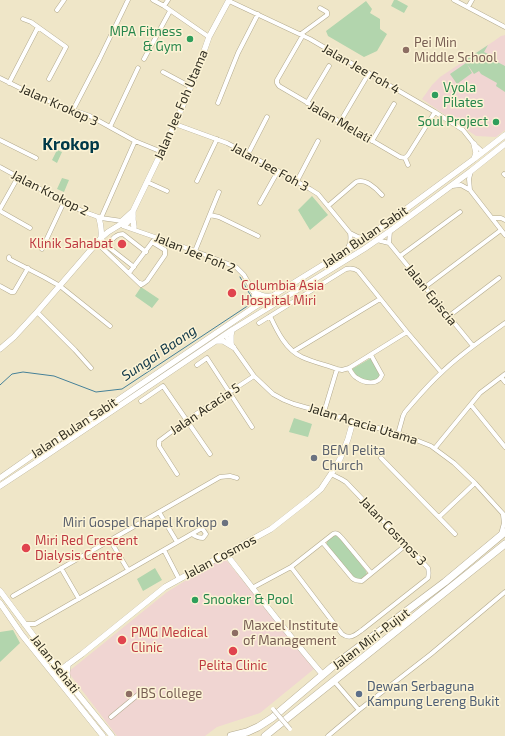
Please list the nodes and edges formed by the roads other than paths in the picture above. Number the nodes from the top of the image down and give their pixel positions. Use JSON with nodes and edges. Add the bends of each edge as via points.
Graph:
{"nodes":[{"id":1,"x":64,"y":0,"type":"edge"},
{"id":2,"x":128,"y":0,"type":"edge"},
{"id":3,"x":153,"y":0,"type":"edge"},
{"id":4,"x":168,"y":0,"type":"edge"},
{"id":5,"x":454,"y":0,"type":"edge"},
{"id":6,"x":472,"y":0,"type":"edge"},
{"id":7,"x":229,"y":1,"type":"edge"},
{"id":8,"x":164,"y":6,"type":"junction"},
{"id":9,"x":468,"y":7,"type":"junction"},
{"id":10,"x":320,"y":8,"type":"dead end"},
{"id":11,"x":57,"y":10,"type":"dead end"},
{"id":12,"x":170,"y":11,"type":"junction"},
{"id":13,"x":258,"y":14,"type":"junction"},
{"id":14,"x":23,"y":20,"type":"dead end"},
{"id":15,"x":38,"y":27,"type":"junction"},
{"id":16,"x":505,"y":27,"type":"edge"},
{"id":17,"x":302,"y":35,"type":"junction"},
{"id":18,"x":210,"y":37,"type":"junction"},
{"id":19,"x":144,"y":59,"type":"dead end"},
{"id":20,"x":329,"y":66,"type":"dead end"},
{"id":21,"x":138,"y":68,"type":"dead end"},
{"id":22,"x":163,"y":72,"type":"dead end"},
{"id":23,"x":369,"y":73,"type":"junction"},
{"id":24,"x":0,"y":78,"type":"edge"},
{"id":25,"x":49,"y":79,"type":"dead end"},
{"id":26,"x":9,"y":82,"type":"junction"},
{"id":27,"x":191,"y":87,"type":"junction"},
{"id":28,"x":218,"y":103,"type":"dead end"},
{"id":29,"x":307,"y":103,"type":"junction"},
{"id":30,"x":394,"y":104,"type":"dead end"},
{"id":31,"x":73,"y":110,"type":"junction"},
{"id":32,"x":435,"y":112,"type":"junction"},
{"id":33,"x":267,"y":117,"type":"dead end"},
{"id":34,"x":340,"y":122,"type":"junction"},
{"id":35,"x":175,"y":124,"type":"junction"},
{"id":36,"x":110,"y":127,"type":"junction"},
{"id":37,"x":505,"y":135,"type":"edge"},
{"id":38,"x":217,"y":139,"type":"junction"},
{"id":39,"x":0,"y":140,"type":"edge"},
{"id":40,"x":135,"y":141,"type":"junction"},
{"id":41,"x":318,"y":141,"type":"dead end"},
{"id":42,"x":372,"y":141,"type":"junction"},
{"id":43,"x":474,"y":144,"type":"junction"},
{"id":44,"x":504,"y":144,"type":"edge"},
{"id":45,"x":162,"y":152,"type":"junction"},
{"id":46,"x":483,"y":152,"type":"junction"},
{"id":47,"x":248,"y":154,"type":"junction"},
{"id":48,"x":36,"y":158,"type":"dead end"},
{"id":49,"x":405,"y":158,"type":"junction"},
{"id":50,"x":474,"y":159,"type":"junction"},
{"id":51,"x":408,"y":165,"type":"dead end"},
{"id":52,"x":0,"y":167,"type":"edge"},
{"id":53,"x":278,"y":171,"type":"junction"},
{"id":54,"x":471,"y":171,"type":"junction"},
{"id":55,"x":18,"y":177,"type":"junction"},
{"id":56,"x":197,"y":181,"type":"dead end"},
{"id":57,"x":147,"y":182,"type":"junction"},
{"id":58,"x":297,"y":182,"type":"junction"},
{"id":59,"x":449,"y":186,"type":"junction"},
{"id":60,"x":470,"y":190,"type":"junction"},
{"id":61,"x":167,"y":191,"type":"dead end"},
{"id":62,"x":219,"y":192,"type":"dead end"},
{"id":63,"x":382,"y":195,"type":"dead end"},
{"id":64,"x":64,"y":202,"type":"junction"},
{"id":65,"x":260,"y":203,"type":"dead end"},
{"id":66,"x":328,"y":206,"type":"junction"},
{"id":67,"x":0,"y":210,"type":"edge"},
{"id":68,"x":460,"y":212,"type":"dead end"},
{"id":69,"x":133,"y":213,"type":"junction"},
{"id":70,"x":210,"y":215,"type":"junction"},
{"id":71,"x":100,"y":218,"type":"junction"},
{"id":72,"x":492,"y":218,"type":"junction"},
{"id":73,"x":505,"y":220,"type":"edge"},
{"id":74,"x":123,"y":223,"type":"junction"},
{"id":75,"x":30,"y":228,"type":"dead end"},
{"id":76,"x":135,"y":228,"type":"junction"},
{"id":77,"x":501,"y":230,"type":"junction"},
{"id":78,"x":390,"y":231,"type":"junction"},
{"id":79,"x":350,"y":233,"type":"junction"},
{"id":80,"x":258,"y":236,"type":"dead end"},
{"id":81,"x":505,"y":236,"type":"edge"},
{"id":82,"x":156,"y":237,"type":"junction"},
{"id":83,"x":368,"y":237,"type":"junction"},
{"id":84,"x":377,"y":240,"type":"junction"},
{"id":85,"x":99,"y":241,"type":"junction"},
{"id":86,"x":152,"y":242,"type":"junction"},
{"id":87,"x":390,"y":243,"type":"junction"},
{"id":88,"x":107,"y":246,"type":"junction"},
{"id":89,"x":42,"y":249,"type":"dead end"},
{"id":90,"x":364,"y":249,"type":"junction"},
{"id":91,"x":195,"y":251,"type":"junction"},
{"id":92,"x":146,"y":252,"type":"junction"},
{"id":93,"x":344,"y":252,"type":"junction"},
{"id":94,"x":118,"y":255,"type":"junction"},
{"id":95,"x":400,"y":256,"type":"junction"},
{"id":96,"x":9,"y":257,"type":"dead end"},
{"id":97,"x":114,"y":259,"type":"junction"},
{"id":98,"x":134,"y":267,"type":"junction"},
{"id":99,"x":28,"y":268,"type":"junction"},
{"id":100,"x":129,"y":273,"type":"junction"},
{"id":101,"x":500,"y":278,"type":"dead end"},
{"id":102,"x":0,"y":286,"type":"edge"},
{"id":103,"x":60,"y":286,"type":"junction"},
{"id":104,"x":424,"y":287,"type":"junction"},
{"id":105,"x":254,"y":293,"type":"junction"},
{"id":106,"x":274,"y":295,"type":"junction"},
{"id":107,"x":380,"y":298,"type":"junction"},
{"id":108,"x":260,"y":303,"type":"junction"},
{"id":109,"x":253,"y":308,"type":"junction"},
{"id":110,"x":37,"y":312,"type":"junction"},
{"id":111,"x":270,"y":316,"type":"junction"},
{"id":112,"x":449,"y":316,"type":"junction"},
{"id":113,"x":259,"y":323,"type":"dead end"},
{"id":114,"x":505,"y":323,"type":"edge"},
{"id":115,"x":110,"y":326,"type":"dead end"},
{"id":116,"x":232,"y":330,"type":"junction"},
{"id":117,"x":407,"y":332,"type":"junction"},
{"id":118,"x":225,"y":335,"type":"junction"},
{"id":119,"x":217,"y":341,"type":"junction"},
{"id":120,"x":232,"y":346,"type":"junction"},
{"id":121,"x":473,"y":346,"type":"junction"},
{"id":122,"x":0,"y":348,"type":"edge"},
{"id":123,"x":294,"y":351,"type":"junction"},
{"id":124,"x":371,"y":355,"type":"junction"},
{"id":125,"x":197,"y":365,"type":"dead end"},
{"id":126,"x":91,"y":368,"type":"dead end"},
{"id":127,"x":349,"y":368,"type":"junction"},
{"id":128,"x":337,"y":369,"type":"junction"},
{"id":129,"x":441,"y":372,"type":"junction"},
{"id":130,"x":505,"y":374,"type":"edge"},
{"id":131,"x":254,"y":376,"type":"junction"},
{"id":132,"x":501,"y":377,"type":"junction"},
{"id":133,"x":148,"y":378,"type":"junction"},
{"id":134,"x":505,"y":382,"type":"edge"},
{"id":135,"x":230,"y":392,"type":"junction"},
{"id":136,"x":141,"y":401,"type":"dead end"},
{"id":137,"x":470,"y":405,"type":"junction"},
{"id":138,"x":324,"y":412,"type":"junction"},
{"id":139,"x":188,"y":420,"type":"junction"},
{"id":140,"x":353,"y":421,"type":"junction"},
{"id":141,"x":252,"y":427,"type":"dead end"},
{"id":142,"x":398,"y":434,"type":"junction"},
{"id":143,"x":505,"y":447,"type":"edge"},
{"id":144,"x":435,"y":448,"type":"junction"},
{"id":145,"x":210,"y":454,"type":"dead end"},
{"id":146,"x":381,"y":458,"type":"dead end"},
{"id":147,"x":177,"y":474,"type":"dead end"},
{"id":148,"x":331,"y":474,"type":"junction"},
{"id":149,"x":0,"y":478,"type":"edge"},
{"id":150,"x":238,"y":478,"type":"dead end"},
{"id":151,"x":475,"y":483,"type":"junction"},
{"id":152,"x":0,"y":486,"type":"edge"},
{"id":153,"x":160,"y":512,"type":"junction"},
{"id":154,"x":504,"y":515,"type":"edge"},
{"id":155,"x":439,"y":517,"type":"junction"},
{"id":156,"x":192,"y":534,"type":"dead end"},
{"id":157,"x":455,"y":534,"type":"dead end"},
{"id":158,"x":502,"y":534,"type":"edge"},
{"id":159,"x":110,"y":540,"type":"junction"},
{"id":160,"x":177,"y":542,"type":"junction"},
{"id":161,"x":323,"y":543,"type":"junction"},
{"id":162,"x":505,"y":544,"type":"edge"},
{"id":163,"x":406,"y":545,"type":"junction"},
{"id":164,"x":164,"y":550,"type":"junction"},
{"id":165,"x":226,"y":554,"type":"junction"},
{"id":166,"x":291,"y":567,"type":"junction"},
{"id":167,"x":61,"y":568,"type":"junction"},
{"id":168,"x":128,"y":570,"type":"junction"},
{"id":169,"x":371,"y":573,"type":"junction"},
{"id":170,"x":179,"y":579,"type":"junction"},
{"id":171,"x":252,"y":588,"type":"junction"},
{"id":172,"x":0,"y":591,"type":"edge"},
{"id":173,"x":505,"y":592,"type":"edge"},
{"id":174,"x":13,"y":596,"type":"dead end"},
{"id":175,"x":79,"y":599,"type":"junction"},
{"id":176,"x":0,"y":603,"type":"edge"},
{"id":177,"x":24,"y":624,"type":"junction"},
{"id":178,"x":35,"y":624,"type":"junction"},
{"id":179,"x":31,"y":634,"type":"junction"},
{"id":180,"x":22,"y":636,"type":"junction"},
{"id":181,"x":51,"y":660,"type":"junction"},
{"id":182,"x":70,"y":663,"type":"junction"},
{"id":183,"x":59,"y":671,"type":"junction"},
{"id":184,"x":323,"y":675,"type":"junction"},
{"id":185,"x":68,"y":682,"type":"junction"},
{"id":186,"x":338,"y":686,"type":"junction"},
{"id":187,"x":140,"y":693,"type":"dead end"},
{"id":188,"x":78,"y":706,"type":"junction"},
{"id":189,"x":273,"y":709,"type":"dead end"},
{"id":190,"x":359,"y":710,"type":"junction"},
{"id":191,"x":111,"y":717,"type":"dead end"},
{"id":192,"x":290,"y":729,"type":"dead end"},
{"id":193,"x":103,"y":736,"type":"edge"},
{"id":194,"x":112,"y":736,"type":"edge"},
{"id":195,"x":231,"y":736,"type":"edge"},
{"id":196,"x":265,"y":736,"type":"edge"},
{"id":197,"x":328,"y":736,"type":"edge"}],
"edges":[{"from":1,"to":11,"type":"street"},
{"from":2,"to":31,"type":"street"},
{"from":3,"to":8,"type":"street"},
{"from":4,"to":8,"type":"street"},
{"from":5,"to":9,"type":"street"},
{"from":6,"to":9,"type":"street"},
{"from":7,"to":13,"type":"street","name":"Jalan Jee Foh 4"},
{"from":7,"to":18,"type":"main road","name":"Jalan Jee Foh Utama"},
{"from":8,"to":12,"type":"street"},
{"from":9,"to":16,"type":"street"},
{"from":10,"to":17,"type":"street","via":[[327,12],[327,15]]},
{"from":12,"to":18,"type":"street"},
{"from":12,"to":19,"type":"street"},
{"from":13,"to":17,"type":"street","name":"Jalan Jee Foh 4"},
{"from":13,"to":28,"type":"street","via":[[238,53]]},
{"from":14,"to":15,"type":"street"},
{"from":15,"to":25,"type":"street","via":[[68,45]]},
{"from":15,"to":26,"type":"street"},
{"from":17,"to":23,"type":"street","name":"Jalan Jee Foh 4"},
{"from":17,"to":29,"type":"street","name":"Jalan Melati","via":[[277,83]]},
{"from":18,"to":27,"type":"main road","name":"Jalan Jee Foh Utama"},
{"from":20,"to":29,"type":"street"},
{"from":21,"to":36,"type":"street"},
{"from":22,"to":27,"type":"street"},
{"from":23,"to":32,"type":"street","name":"Jalan Jee Foh 4"},
{"from":23,"to":34,"type":"street"},
{"from":24,"to":26,"type":"street","name":"Jalan Krokop 3"},
{"from":26,"to":31,"type":"street","name":"Jalan Krokop 3","via":[[36,96]]},
{"from":27,"to":35,"type":"main road","name":"Jalan Jee Foh Utama"},
{"from":29,"to":34,"type":"street","name":"Jalan Melati"},
{"from":30,"to":42,"type":"street"},
{"from":31,"to":36,"type":"street","name":"Jalan Krokop 3"},
{"from":32,"to":43,"type":"street","name":"Jalan Jee Foh 4","via":[[459,127]]},
{"from":32,"to":49,"type":"street"},
{"from":33,"to":47,"type":"street"},
{"from":34,"to":42,"type":"street","name":"Jalan Melati"},
{"from":35,"to":38,"type":"street","name":"Jalan Jee Foh 3"},
{"from":35,"to":45,"type":"main road","name":"Jalan Jee Foh Utama"},
{"from":36,"to":40,"type":"street","name":"Jalan Krokop 3"},
{"from":37,"to":46,"type":"main road","name":"Jalan Bulan Sabit"},
{"from":38,"to":47,"type":"street","name":"Jalan Jee Foh 3"},
{"from":38,"to":56,"type":"street"},
{"from":39,"to":48,"type":"street"},
{"from":40,"to":45,"type":"street","name":"Jalan Krokop 3"},
{"from":40,"to":71,"type":"street"},
{"from":41,"to":58,"type":"street"},
{"from":42,"to":49,"type":"street","name":"Jalan Melati"},
{"from":43,"to":46,"type":"street","name":"Jalan Jee Foh 4"},
{"from":43,"to":50,"type":"main road"},
{"from":44,"to":46,"type":"main road","via":[[489,152]]},
{"from":44,"to":54,"type":"main road","name":"Jalan Bulan Sabit"},
{"from":45,"to":57,"type":"main road","name":"Jalan Jee Foh Utama"},
{"from":46,"to":50,"type":"main road","name":"Jalan Bulan Sabit"},
{"from":47,"to":53,"type":"street","name":"Jalan Jee Foh 3"},
{"from":49,"to":51,"type":"street"},
{"from":50,"to":83,"type":"main road","name":"Jalan Bulan Sabit"},
{"from":52,"to":55,"type":"street","name":"Jalan Krokop 2"},
{"from":53,"to":58,"type":"street","name":"Jalan Jee Foh 3"},
{"from":53,"to":65,"type":"street"},
{"from":54,"to":59,"type":"main road","name":"Jalan Bulan Sabit"},
{"from":54,"to":60,"type":"street"},
{"from":55,"to":64,"type":"street","name":"Jalan Krokop 2"},
{"from":55,"to":67,"type":"street"},
{"from":57,"to":61,"type":"street"},
{"from":57,"to":69,"type":"main road","name":"Jalan Jee Foh Utama"},
{"from":58,"to":66,"type":"street","name":"Jalan Jee Foh 3","via":[[315,192]]},
{"from":59,"to":60,"type":"street","via":[[461,185]]},
{"from":59,"to":78,"type":"main road","name":"Jalan Bulan Sabit"},
{"from":60,"to":72,"type":"street"},
{"from":62,"to":70,"type":"street"},
{"from":63,"to":66,"type":"street","via":[[377,189],[360,180]]},
{"from":64,"to":71,"type":"street","name":"Jalan Krokop 2"},
{"from":64,"to":89,"type":"street"},
{"from":66,"to":79,"type":"street","name":"Jalan Jee Foh 3"},
{"from":67,"to":75,"type":"street"},
{"from":68,"to":95,"type":"street"},
{"from":69,"to":74,"type":"main road","via":[[130,212]]},
{"from":69,"to":76,"type":"main road"},
{"from":70,"to":80,"type":"street"},
{"from":70,"to":91,"type":"street"},
{"from":71,"to":74,"type":"street","name":"Jalan Krokop 2"},
{"from":71,"to":85,"type":"main road","via":[[102,231]]},
{"from":72,"to":73,"type":"street"},
{"from":72,"to":77,"type":"street"},
{"from":74,"to":76,"type":"street","name":"Jalan Jee Foh 2"},
{"from":74,"to":85,"type":"main road"},
{"from":76,"to":82,"type":"street","name":"Jalan Jee Foh 2"},
{"from":77,"to":81,"type":"street"},
{"from":77,"to":104,"type":"street"},
{"from":78,"to":84,"type":"main road","name":"Jalan Bulan Sabit"},
{"from":78,"to":87,"type":"street"},
{"from":79,"to":83,"type":"street","via":[[358,238]]},
{"from":79,"to":93,"type":"street","via":[[350,246]]},
{"from":82,"to":86,"type":"street"},
{"from":82,"to":91,"type":"street","name":"Jalan Jee Foh 2"},
{"from":83,"to":93,"type":"main road","name":"Jalan Bulan Sabit"},
{"from":84,"to":87,"type":"street"},
{"from":84,"to":90,"type":"main road","name":"Jalan Bulan Sabit"},
{"from":85,"to":88,"type":"street"},
{"from":85,"to":97,"type":"street"},
{"from":85,"to":103,"type":"main road"},
{"from":86,"to":92,"type":"street"},
{"from":86,"to":100,"type":"street","via":[[165,250],[165,254],[147,281],[141,284]]},
{"from":87,"to":95,"type":"street","name":"Jalan Episcia"},
{"from":88,"to":92,"type":"street","via":[[115,236],[122,234]]},
{"from":88,"to":94,"type":"street"},
{"from":90,"to":108,"type":"main road","via":[[356,251],[270,302]]},
{"from":90,"to":116,"type":"main road","name":"Jalan Bulan Sabit"},
{"from":91,"to":105,"type":"street","name":"Jalan Jee Foh 2","via":[[236,267],[244,275]]},
{"from":92,"to":98,"type":"street"},
{"from":93,"to":106,"type":"main road","name":"Jalan Bulan Sabit"},
{"from":94,"to":97,"type":"street"},
{"from":94,"to":98,"type":"street"},
{"from":95,"to":104,"type":"street","name":"Jalan Episcia"},
{"from":96,"to":99,"type":"street"},
{"from":97,"to":100,"type":"street"},
{"from":98,"to":100,"type":"street"},
{"from":99,"to":102,"type":"street","via":[[14,292]]},
{"from":99,"to":103,"type":"street"},
{"from":101,"to":112,"type":"street"},
{"from":103,"to":110,"type":"main road"},
{"from":103,"to":115,"type":"street"},
{"from":104,"to":112,"type":"street","name":"Jalan Episcia"},
{"from":105,"to":106,"type":"main road","via":[[268,297]]},
{"from":105,"to":108,"type":"street","name":"Jalan Jee Foh 2"},
{"from":105,"to":109,"type":"main road"},
{"from":106,"to":108,"type":"main road","name":"Jalan Bulan Sabit"},
{"from":107,"to":111,"type":"street","via":[[358,272],[351,268]]},
{"from":107,"to":117,"type":"street"},
{"from":107,"to":123,"type":"street"},
{"from":108,"to":109,"type":"main road","name":"Jalan Bulan Sabit"},
{"from":109,"to":133,"type":"main road","name":"Jalan Bulan Sabit"},
{"from":110,"to":122,"type":"main road"},
{"from":110,"to":126,"type":"street"},
{"from":111,"to":113,"type":"street"},
{"from":111,"to":123,"type":"street","via":[[280,335]]},
{"from":112,"to":121,"type":"street","name":"Jalan Episcia"},
{"from":114,"to":121,"type":"street"},
{"from":116,"to":118,"type":"main road","name":"Jalan Bulan Sabit"},
{"from":116,"to":120,"type":"main road"},
{"from":117,"to":124,"type":"street"},
{"from":117,"to":129,"type":"street"},
{"from":118,"to":119,"type":"main road","name":"Jalan Bulan Sabit"},
{"from":118,"to":120,"type":"street","name":"Jalan Acacia Utama"},
{"from":118,"to":133,"type":"main road","via":[[214,337],[160,374]]},
{"from":119,"to":120,"type":"main road"},
{"from":119,"to":152,"type":"main road","name":"Jalan Bulan Sabit"},
{"from":120,"to":131,"type":"street","name":"Jalan Acacia Utama"},
{"from":121,"to":129,"type":"street"},
{"from":123,"to":128,"type":"street"},
{"from":124,"to":127,"type":"street"},
{"from":124,"to":127,"type":"street","via":[[382,375],[377,381],[369,383],[358,379]]},
{"from":125,"to":135,"type":"street","via":[[207,358]]},
{"from":127,"to":128,"type":"street"},
{"from":128,"to":138,"type":"street"},
{"from":129,"to":142,"type":"street","via":[[405,412]]},
{"from":130,"to":132,"type":"street"},
{"from":131,"to":135,"type":"street","name":"Jalan Acacia 5"},
{"from":131,"to":138,"type":"street","name":"Jalan Acacia Utama","via":[[273,394],[284,400]]},
{"from":132,"to":134,"type":"street"},
{"from":132,"to":137,"type":"street","via":[[480,393]]},
{"from":133,"to":149,"type":"main road","name":"Jalan Bulan Sabit"},
{"from":135,"to":139,"type":"street","name":"Jalan Acacia 5"},
{"from":135,"to":141,"type":"street"},
{"from":136,"to":139,"type":"street","via":[[163,386]]},
{"from":137,"to":143,"type":"street"},
{"from":137,"to":144,"type":"street"},
{"from":138,"to":140,"type":"street","name":"Jalan Acacia Utama"},
{"from":139,"to":145,"type":"street"},
{"from":139,"to":147,"type":"street","name":"Jalan Acacia 5","via":[[158,443]]},
{"from":140,"to":142,"type":"street","name":"Jalan Acacia Utama"},
{"from":140,"to":148,"type":"main road","name":"Jalan Cosmos","via":[[343,452]]},
{"from":142,"to":144,"type":"street","name":"Jalan Acacia Utama"},
{"from":144,"to":151,"type":"street","name":"Jalan Acacia Utama"},
{"from":146,"to":155,"type":"street"},
{"from":148,"to":163,"type":"street","name":"Jalan Cosmos 3","via":[[346,482]]},
{"from":148,"to":165,"type":"main road","name":"Jalan Cosmos","via":[[317,492],[278,524]]},
{"from":150,"to":153,"type":"street","via":[[220,477]]},
{"from":151,"to":154,"type":"street","name":"Jalan Acacia Utama"},
{"from":151,"to":155,"type":"street"},
{"from":153,"to":159,"type":"street"},
{"from":153,"to":160,"type":"street"},
{"from":154,"to":158,"type":"street","name":"Jalan Acacia Utama"},
{"from":155,"to":157,"type":"street"},
{"from":156,"to":160,"type":"street"},
{"from":158,"to":184,"type":"highway","name":"Jalan Miri-Pujut","via":[[445,582]]},
{"from":159,"to":167,"type":"street"},
{"from":159,"to":168,"type":"street"},
{"from":160,"to":164,"type":"street"},
{"from":161,"to":166,"type":"street"},
{"from":161,"to":169,"type":"street","via":[[355,580],[362,581]]},
{"from":161,"to":169,"type":"street","via":[[333,534],[338,534]]},
{"from":162,"to":186,"type":"highway","name":"Jalan Miri-Pujut","via":[[398,628]]},
{"from":163,"to":166,"type":"street","name":"Jalan Cosmos 3","via":[[428,568],[428,578],[356,635],[350,637],[342,634]]},
{"from":163,"to":169,"type":"street"},
{"from":164,"to":168,"type":"street"},
{"from":164,"to":170,"type":"street"},
{"from":165,"to":170,"type":"main road","name":"Jalan Cosmos"},
{"from":165,"to":171,"type":"main road"},
{"from":166,"to":171,"type":"street"},
{"from":167,"to":174,"type":"street"},
{"from":167,"to":175,"type":"street"},
{"from":168,"to":175,"type":"street"},
{"from":170,"to":182,"type":"main road","name":"Jalan Cosmos","via":[[161,590]]},
{"from":171,"to":184,"type":"main road"},
{"from":172,"to":177,"type":"main road","name":"Jalan Sehati"},
{"from":173,"to":190,"type":"street"},
{"from":175,"to":178,"type":"street"},
{"from":176,"to":180,"type":"main road","name":"Jalan Sehati"},
{"from":177,"to":178,"type":"street"},
{"from":177,"to":179,"type":"main road","name":"Jalan Sehati"},
{"from":178,"to":179,"type":"street"},
{"from":179,"to":181,"type":"main road","name":"Jalan Sehati"},
{"from":180,"to":183,"type":"main road","via":[[27,638],[50,667]]},
{"from":180,"to":188,"type":"main road","name":"Jalan Sehati"},
{"from":181,"to":182,"type":"main road","via":[[60,664]]},
{"from":181,"to":183,"type":"main road","name":"Jalan Sehati"},
{"from":182,"to":183,"type":"main road","name":"Jalan Cosmos"},
{"from":182,"to":185,"type":"main road"},
{"from":183,"to":185,"type":"main road","name":"Jalan Sehati"},
{"from":183,"to":188,"type":"main road","via":[[61,680]]},
{"from":184,"to":195,"type":"highway","name":"Jalan Miri-Pujut","via":[[272,718],[247,732]]},
{"from":185,"to":194,"type":"main road","name":"Jalan Sehati"},
{"from":186,"to":190,"type":"street"},
{"from":186,"to":196,"type":"highway","name":"Jalan Miri-Pujut"},
{"from":187,"to":191,"type":"street"},
{"from":188,"to":193,"type":"main road","name":"Jalan Sehati"},
{"from":189,"to":192,"type":"street","bridge":true},
{"from":190,"to":197,"type":"street"}]}
